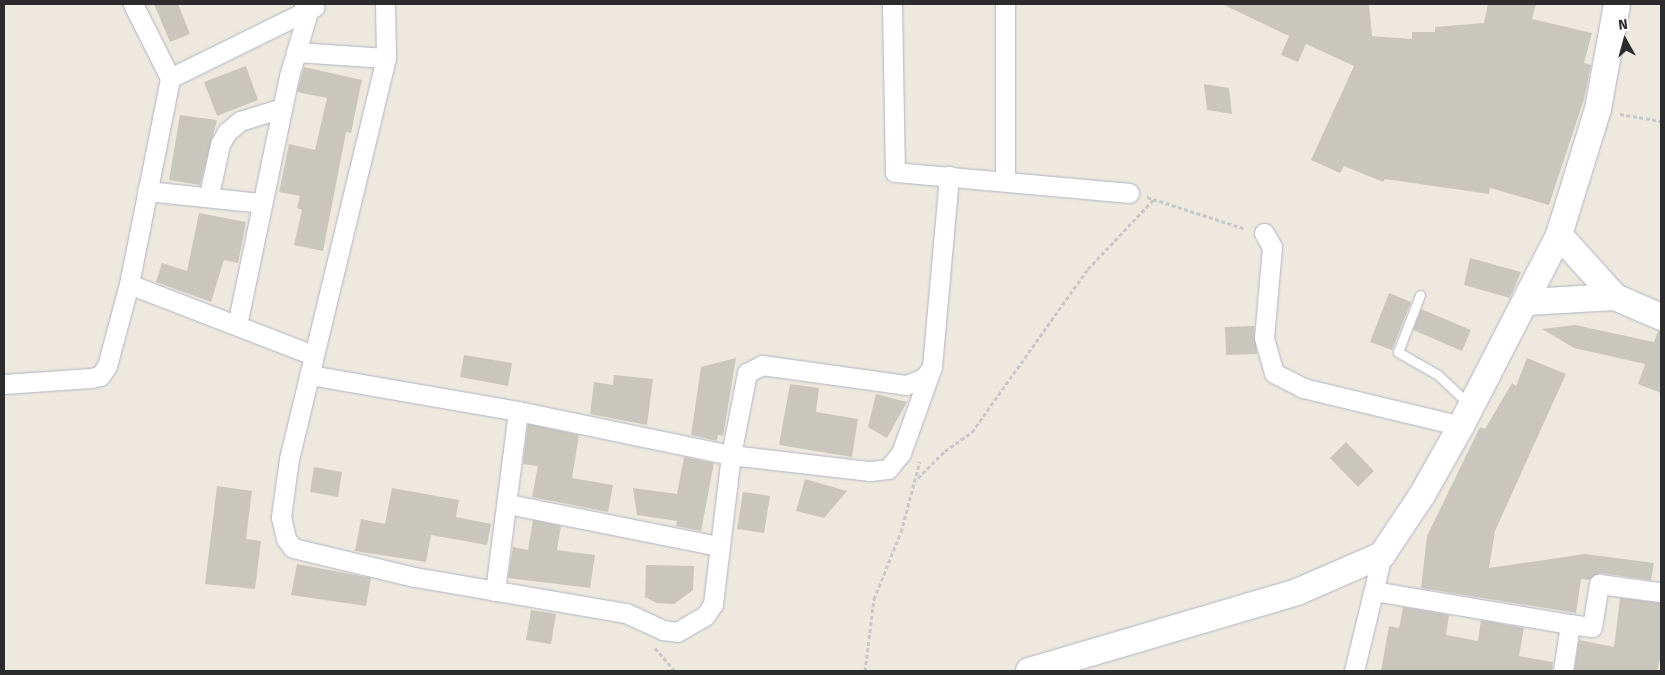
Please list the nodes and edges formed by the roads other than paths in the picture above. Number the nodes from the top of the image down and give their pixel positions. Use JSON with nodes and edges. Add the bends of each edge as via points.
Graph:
{"nodes":[{"id":1,"x":133,"y":4,"type":"edge"},
{"id":2,"x":385,"y":4,"type":"edge"},
{"id":3,"x":892,"y":4,"type":"edge"},
{"id":4,"x":1004,"y":4,"type":"edge"},
{"id":5,"x":1617,"y":4,"type":"edge"},
{"id":6,"x":310,"y":6,"type":"edge"},
{"id":7,"x":296,"y":52,"type":"junction"},
{"id":8,"x":386,"y":58,"type":"junction"},
{"id":9,"x":170,"y":78,"type":"junction"},
{"id":10,"x":282,"y":108,"type":"junction"},
{"id":11,"x":949,"y":176,"type":"junction"},
{"id":12,"x":1005,"y":179,"type":"junction"},
{"id":13,"x":147,"y":191,"type":"junction"},
{"id":14,"x":1129,"y":193,"type":"road end"},
{"id":15,"x":209,"y":195,"type":"junction"},
{"id":16,"x":262,"y":203,"type":"junction"},
{"id":17,"x":1264,"y":233,"type":"road end"},
{"id":18,"x":1559,"y":235,"type":"junction"},
{"id":19,"x":129,"y":284,"type":"junction"},
{"id":20,"x":1420,"y":294,"type":"dead end"},
{"id":21,"x":1615,"y":296,"type":"junction"},
{"id":22,"x":1527,"y":302,"type":"junction"},
{"id":23,"x":1661,"y":317,"type":"edge"},
{"id":24,"x":236,"y":326,"type":"junction"},
{"id":25,"x":313,"y":355,"type":"junction"},
{"id":26,"x":932,"y":367,"type":"junction"},
{"id":27,"x":310,"y":374,"type":"junction"},
{"id":28,"x":4,"y":384,"type":"edge"},
{"id":29,"x":518,"y":411,"type":"junction"},
{"id":30,"x":1466,"y":417,"type":"junction"},
{"id":31,"x":731,"y":455,"type":"junction"},
{"id":32,"x":508,"y":504,"type":"junction"},
{"id":33,"x":719,"y":546,"type":"junction"},
{"id":34,"x":1382,"y":554,"type":"junction"},
{"id":35,"x":495,"y":590,"type":"junction"},
{"id":36,"x":1374,"y":591,"type":"junction"},
{"id":37,"x":1660,"y":592,"type":"dead end"},
{"id":38,"x":1570,"y":624,"type":"junction"},
{"id":39,"x":1029,"y":671,"type":"edge"},
{"id":40,"x":1354,"y":671,"type":"edge"},
{"id":41,"x":1562,"y":671,"type":"edge"}],
"edges":[{"from":1,"to":9,"type":"street"},
{"from":2,"to":8,"type":"street"},
{"from":3,"to":11,"type":"street","via":[[895,172]]},
{"from":4,"to":12,"type":"street"},
{"from":5,"to":18,"type":"main road","via":[[1598,109]]},
{"from":6,"to":7,"type":"street"},
{"from":6,"to":9,"type":"street"},
{"from":7,"to":8,"type":"street"},
{"from":7,"to":10,"type":"street"},
{"from":8,"to":25,"type":"street"},
{"from":9,"to":13,"type":"street"},
{"from":10,"to":15,"type":"street","via":[[240,121],[227,132],[220,144]]},
{"from":10,"to":16,"type":"street"},
{"from":11,"to":12,"type":"street"},
{"from":11,"to":26,"type":"street"},
{"from":12,"to":14,"type":"street"},
{"from":13,"to":15,"type":"street"},
{"from":13,"to":19,"type":"street"},
{"from":15,"to":16,"type":"street"},
{"from":16,"to":24,"type":"street"},
{"from":17,"to":30,"type":"street","via":[[1272,246],[1264,338],[1267,358],[1274,373],[1303,388]]},
{"from":18,"to":21,"type":"main road"},
{"from":18,"to":22,"type":"main road"},
{"from":19,"to":24,"type":"street"},
{"from":19,"to":28,"type":"street","via":[[104,372],[73,380]]},
{"from":20,"to":30,"type":"lane","via":[[1398,352],[1438,375]]},
{"from":21,"to":22,"type":"main road"},
{"from":21,"to":23,"type":"main road"},
{"from":22,"to":30,"type":"main road"},
{"from":24,"to":25,"type":"street"},
{"from":25,"to":27,"type":"street"},
{"from":26,"to":31,"type":"street","via":[[901,453],[888,469],[870,471]]},
{"from":26,"to":31,"type":"street","via":[[924,378],[906,385],[762,365],[747,373],[743,383]]},
{"from":27,"to":29,"type":"street"},
{"from":27,"to":35,"type":"street","via":[[288,459],[281,517],[286,539],[293,548],[415,577]]},
{"from":29,"to":31,"type":"street"},
{"from":29,"to":32,"type":"street"},
{"from":30,"to":34,"type":"main road","via":[[1422,495]]},
{"from":31,"to":33,"type":"street"},
{"from":32,"to":33,"type":"street"},
{"from":32,"to":35,"type":"street"},
{"from":33,"to":35,"type":"street","via":[[713,604],[705,616],[677,632],[663,630],[626,613]]},
{"from":34,"to":36,"type":"street"},
{"from":34,"to":39,"type":"main road","via":[[1297,592]]},
{"from":36,"to":38,"type":"street"},
{"from":36,"to":40,"type":"street"},
{"from":37,"to":38,"type":"street","via":[[1599,584],[1592,628]]},
{"from":38,"to":41,"type":"street"}]}
